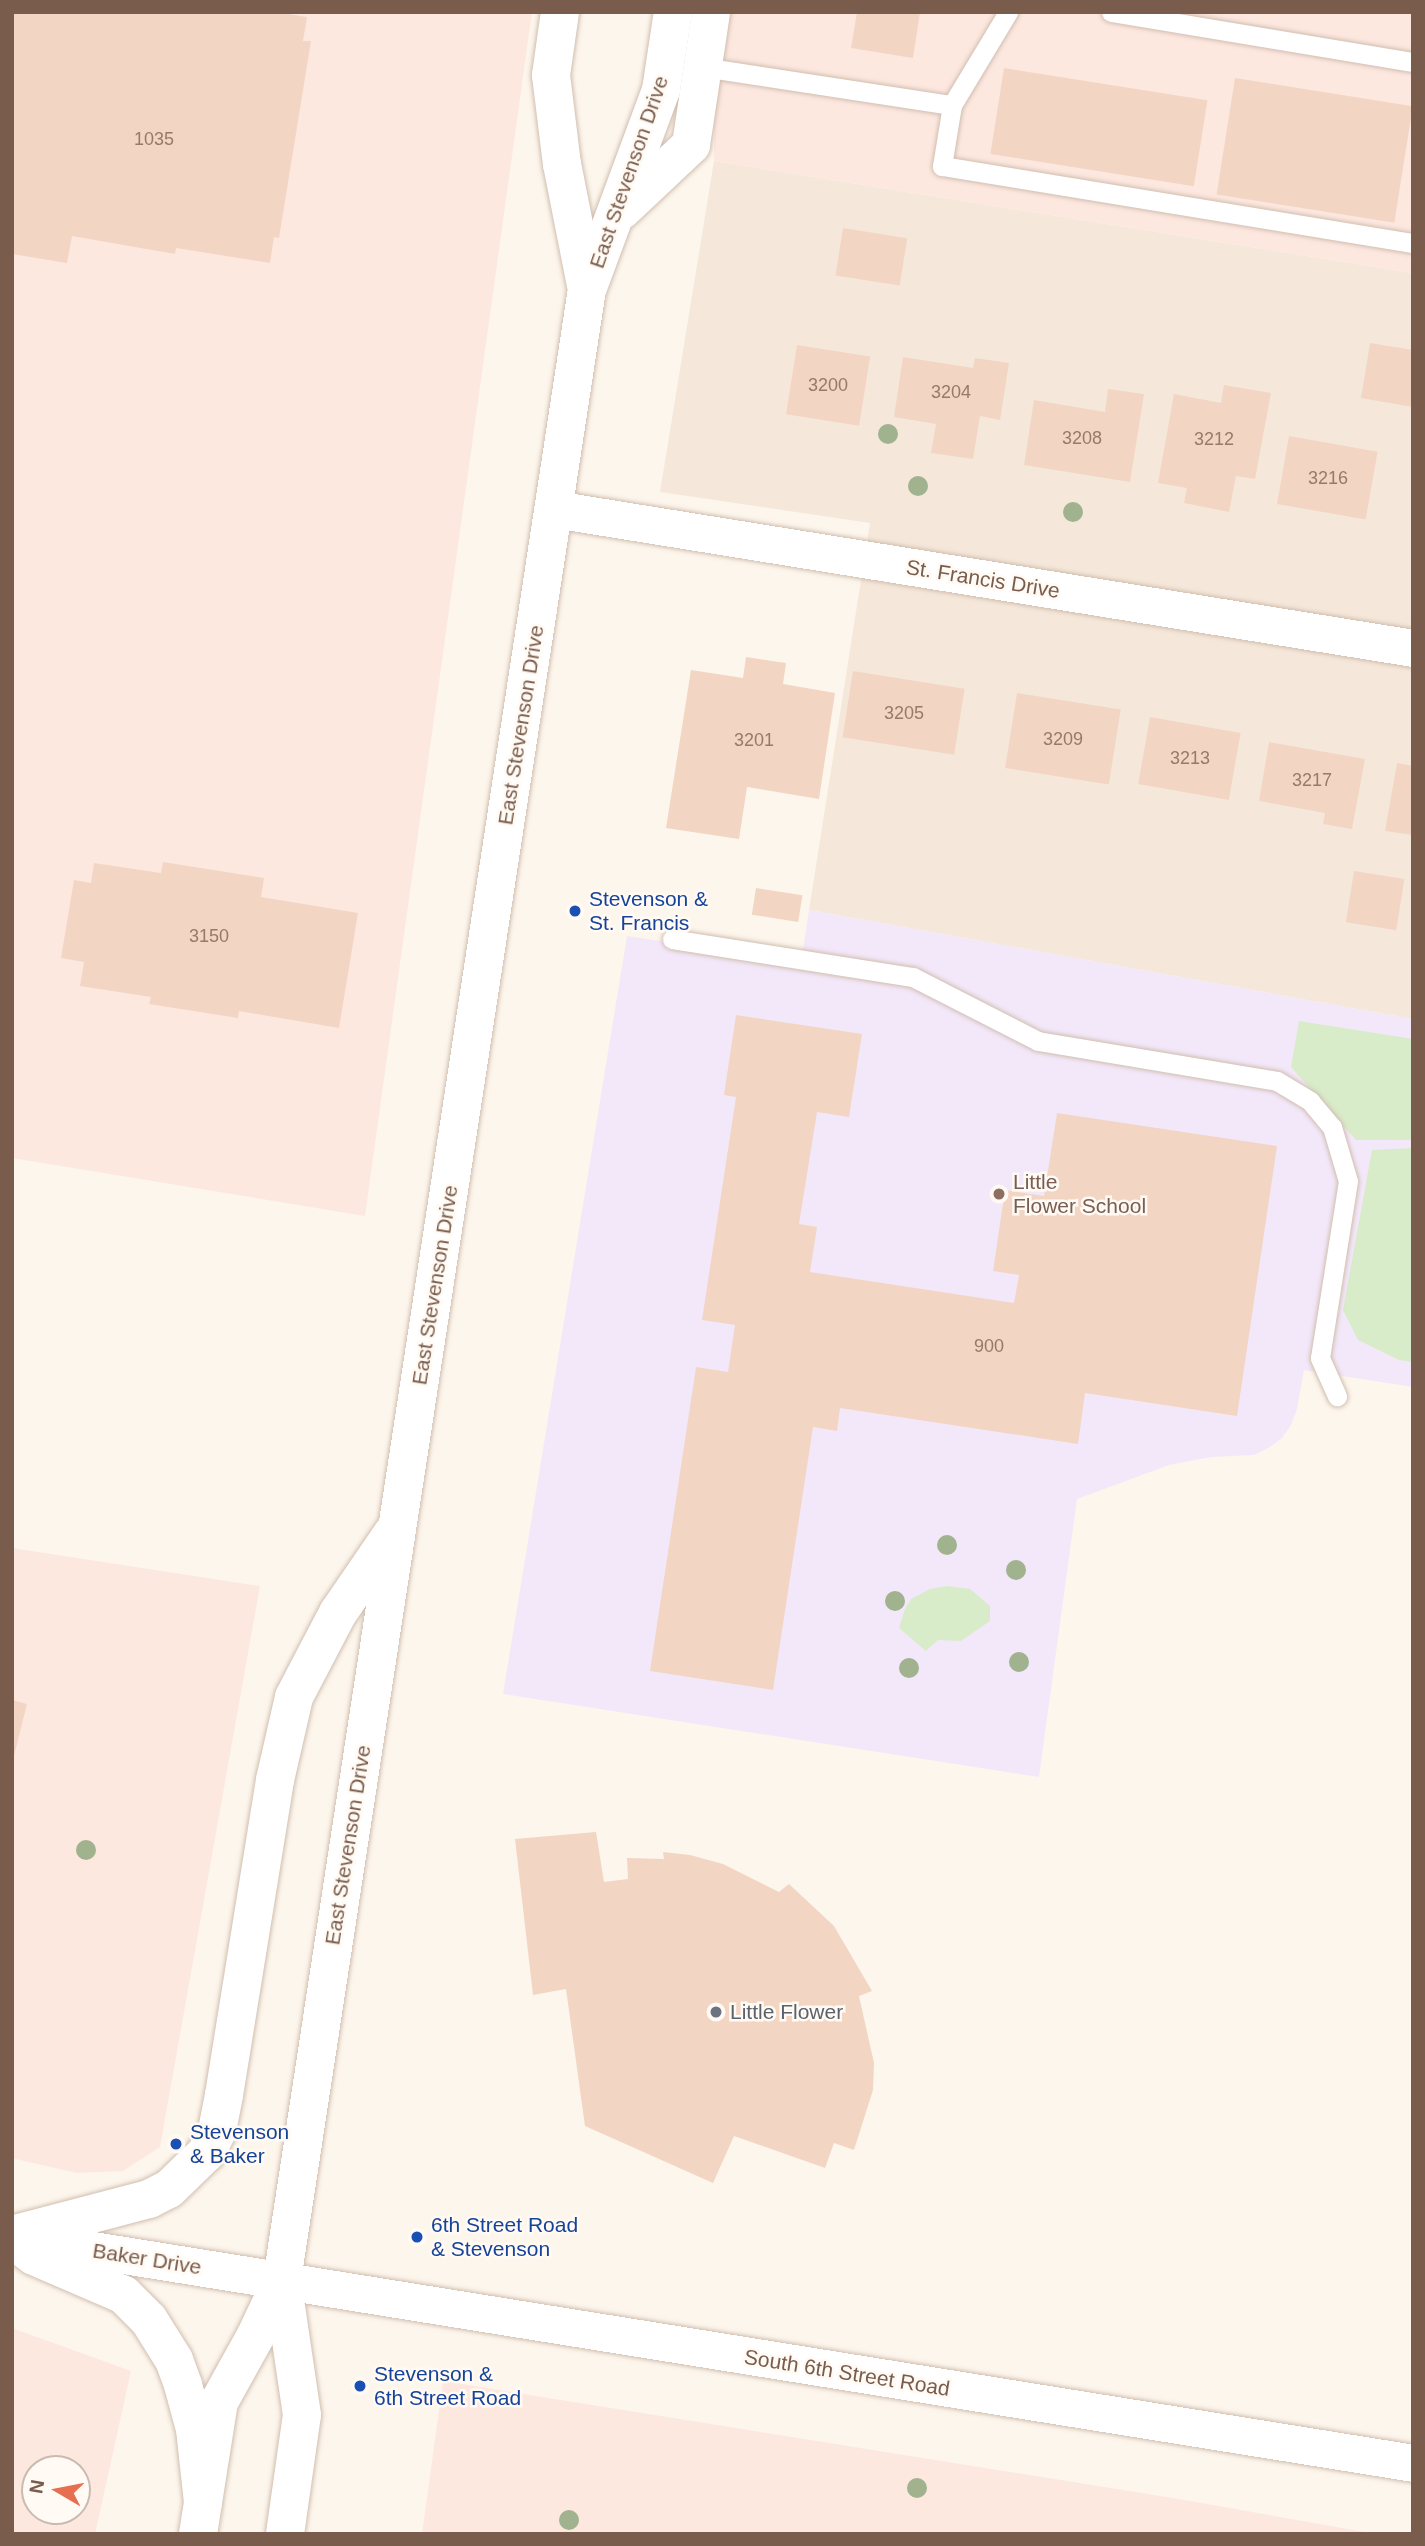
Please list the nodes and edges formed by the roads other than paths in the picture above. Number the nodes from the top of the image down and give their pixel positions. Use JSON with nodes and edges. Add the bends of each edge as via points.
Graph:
{"nodes":[{"id":1,"x":560,"y":12,"type":"edge"},
{"id":2,"x":673,"y":12,"type":"edge"},
{"id":3,"x":711,"y":12,"type":"edge"},
{"id":4,"x":1008,"y":12,"type":"edge"},
{"id":5,"x":1111,"y":12,"type":"edge"},
{"id":6,"x":1413,"y":62,"type":"edge"},
{"id":7,"x":703,"y":67,"type":"junction"},
{"id":8,"x":952,"y":105,"type":"junction"},
{"id":9,"x":615,"y":217,"type":"junction"},
{"id":10,"x":1413,"y":243,"type":"edge"},
{"id":11,"x":587,"y":290,"type":"junction"},
{"id":12,"x":554,"y":509,"type":"junction"},
{"id":13,"x":1413,"y":648,"type":"edge"},
{"id":14,"x":672,"y":939,"type":"dead end"},
{"id":15,"x":1337,"y":1396,"type":"dead end"},
{"id":16,"x":397,"y":1526,"type":"junction"},
{"id":17,"x":12,"y":2237,"type":"edge"},
{"id":18,"x":282,"y":2280,"type":"junction"},
{"id":19,"x":1413,"y":2463,"type":"edge"},
{"id":20,"x":200,"y":2518,"type":"edge"},
{"id":21,"x":285,"y":2534,"type":"edge"}],
"edges":[{"from":1,"to":11,"type":"main road","name":"East Stevenson Drive","via":[[551,75],[562,164]]},
{"from":2,"to":9,"type":"main road","name":"East Stevenson Drive","via":[[661,90]]},
{"from":3,"to":7,"type":"main road"},
{"from":4,"to":8,"type":"lane"},
{"from":5,"to":6,"type":"lane"},
{"from":7,"to":8,"type":"lane"},
{"from":7,"to":9,"type":"main road","via":[[691,145]]},
{"from":8,"to":10,"type":"lane","via":[[942,166]]},
{"from":9,"to":11,"type":"main road","name":"East Stevenson Drive"},
{"from":11,"to":12,"type":"main road","name":"East Stevenson Drive"},
{"from":12,"to":13,"type":"street","name":"St. Francis Drive"},
{"from":12,"to":16,"type":"main road","name":"East Stevenson Drive"},
{"from":14,"to":15,"type":"lane","via":[[913,978],[1038,1041],[1278,1081],[1310,1101],[1332,1127],[1348,1181],[1320,1358]]},
{"from":16,"to":17,"type":"main road","via":[[338,1613],[294,1697],[275,1780],[224,2095],[217,2131],[206,2153],[169,2189],[149,2199]]},
{"from":16,"to":18,"type":"main road","name":"East Stevenson Drive"},
{"from":17,"to":18,"type":"street","name":"Baker Drive"},
{"from":17,"to":20,"type":"main road","via":[[34,2256],[124,2295],[149,2320],[174,2360],[195,2429]]},
{"from":18,"to":19,"type":"street","name":"South 6th Street Road"},
{"from":18,"to":20,"type":"main road","name":"East Stevenson Drive","via":[[219,2402]]},
{"from":18,"to":21,"type":"main road","name":"East Stevenson Drive","via":[[302,2415]]}]}
